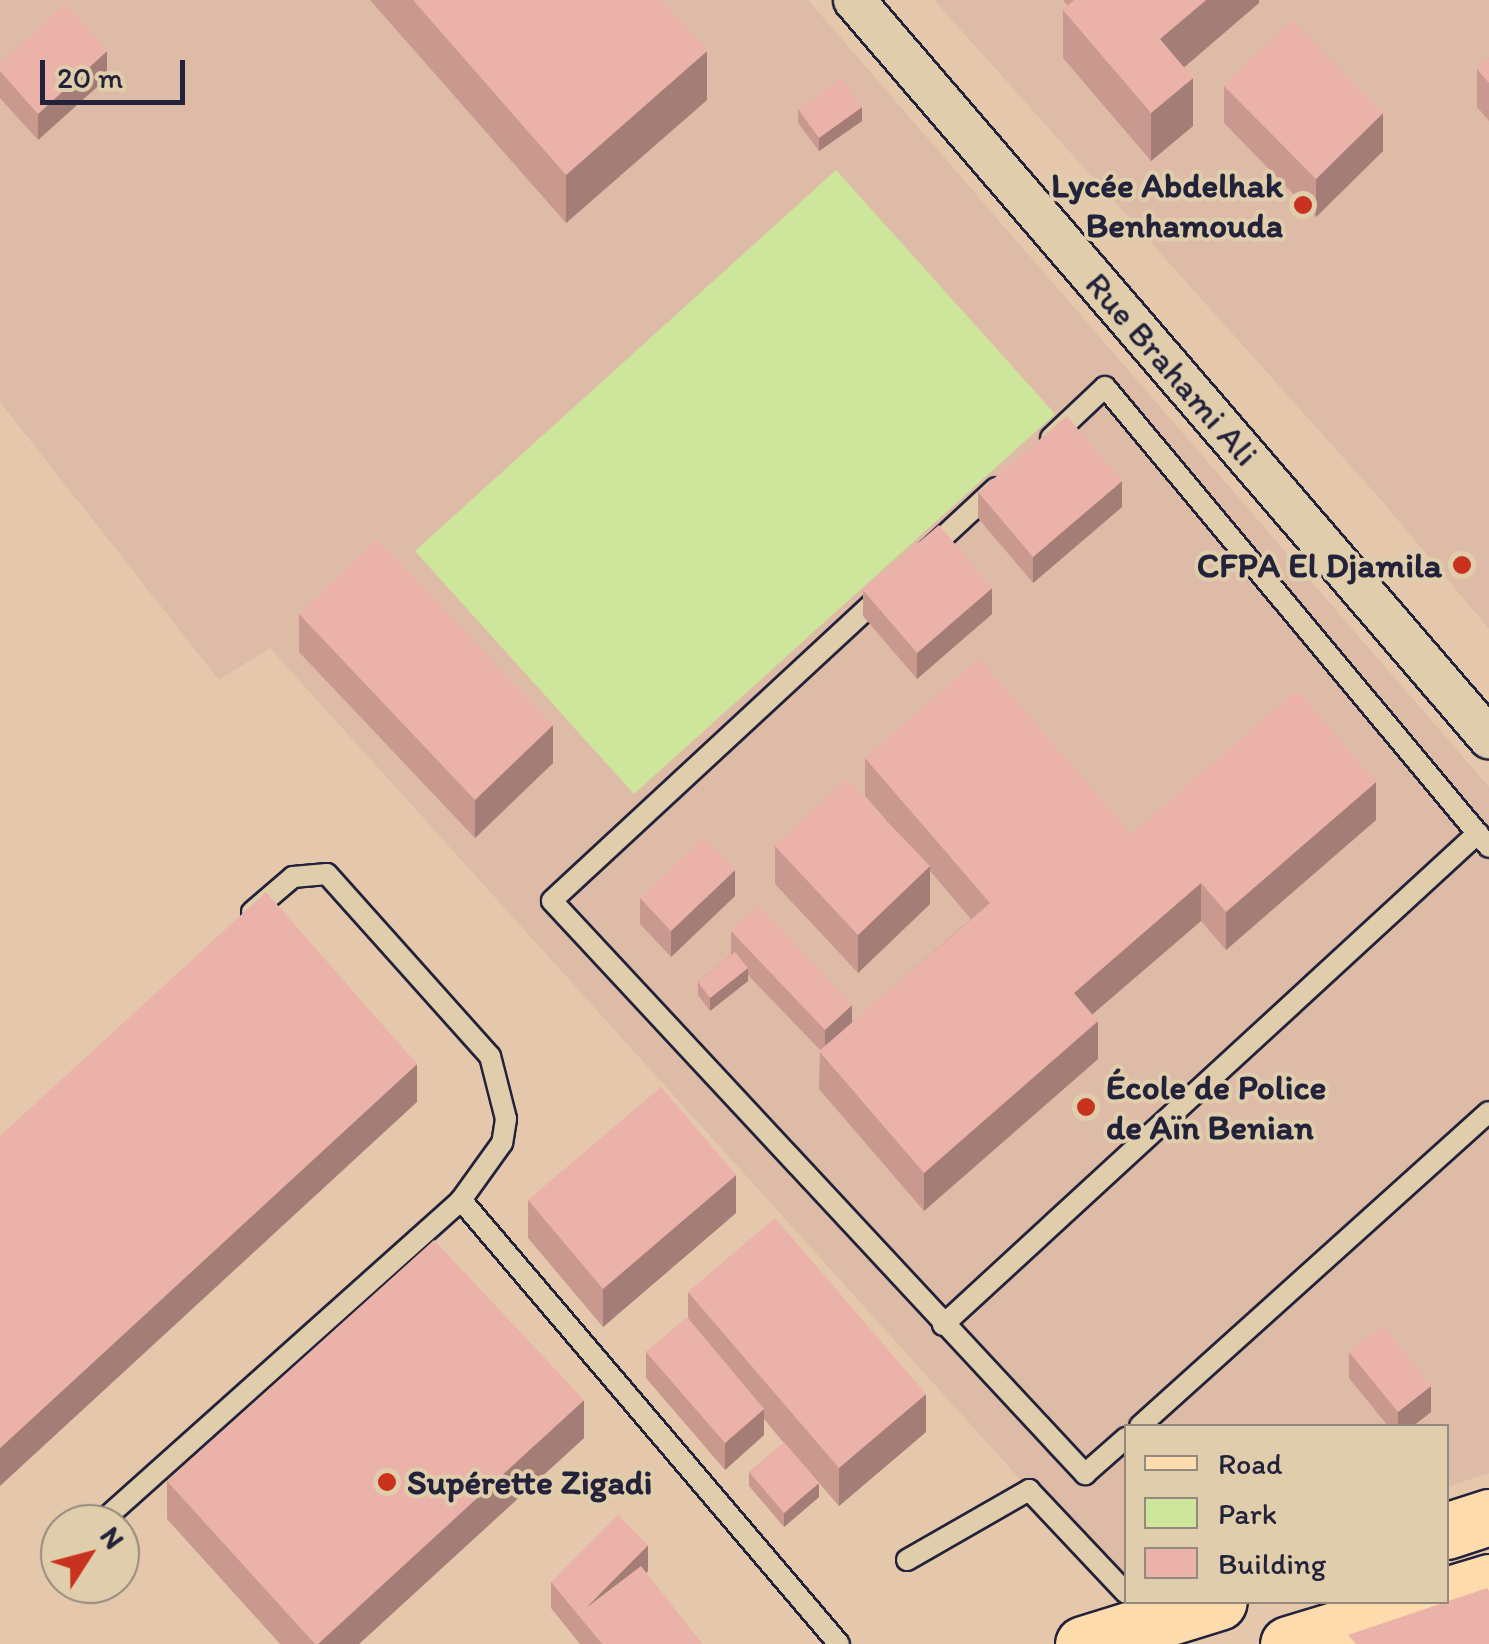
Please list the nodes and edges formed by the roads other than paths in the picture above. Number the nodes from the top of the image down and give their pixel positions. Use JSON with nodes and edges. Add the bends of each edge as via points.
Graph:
{"nodes":[{"id":1,"x":854,"y":0,"type":"edge"},
{"id":2,"x":1489,"y":738,"type":"edge"},
{"id":3,"x":1483,"y":840,"type":"edge"},
{"id":4,"x":233,"y":928,"type":"edge"},
{"id":5,"x":1489,"y":1112,"type":"edge"},
{"id":6,"x":460,"y":1200,"type":"junction"},
{"id":7,"x":944,"y":1325,"type":"junction"},
{"id":8,"x":1142,"y":1424,"type":"edge"},
{"id":9,"x":1124,"y":1440,"type":"edge"},
{"id":10,"x":121,"y":1504,"type":"edge"},
{"id":11,"x":1489,"y":1518,"type":"edge"},
{"id":12,"x":1449,"y":1530,"type":"edge"},
{"id":13,"x":906,"y":1560,"type":"dead end"},
{"id":14,"x":1489,"y":1582,"type":"edge"},
{"id":15,"x":1124,"y":1593,"type":"edge"},
{"id":16,"x":1449,"y":1595,"type":"edge"},
{"id":17,"x":1178,"y":1604,"type":"edge"},
{"id":18,"x":1420,"y":1604,"type":"edge"},
{"id":19,"x":1136,"y":1606,"type":"edge"},
{"id":20,"x":839,"y":1644,"type":"edge"},
{"id":21,"x":1083,"y":1644,"type":"edge"},
{"id":22,"x":1288,"y":1644,"type":"edge"}],
"edges":[{"from":1,"to":2,"type":"street","name":"Rue Brahami Ali"},
{"from":3,"to":7,"type":"lane"},
{"from":3,"to":7,"type":"lane","via":[[1106,388],[552,901]]},
{"from":4,"to":6,"type":"lane","via":[[293,877],[327,874],[490,1056],[506,1119],[502,1143]]},
{"from":5,"to":8,"type":"lane"},
{"from":6,"to":10,"type":"lane"},
{"from":6,"to":20,"type":"lane"},
{"from":7,"to":9,"type":"lane","via":[[1085,1474]]},
{"from":11,"to":12,"type":"main road"},
{"from":13,"to":15,"type":"lane","via":[[1029,1490]]},
{"from":14,"to":16,"type":"main road"},
{"from":17,"to":19,"type":"main road"},
{"from":18,"to":22,"type":"main road"},
{"from":19,"to":21,"type":"main road"}]}
